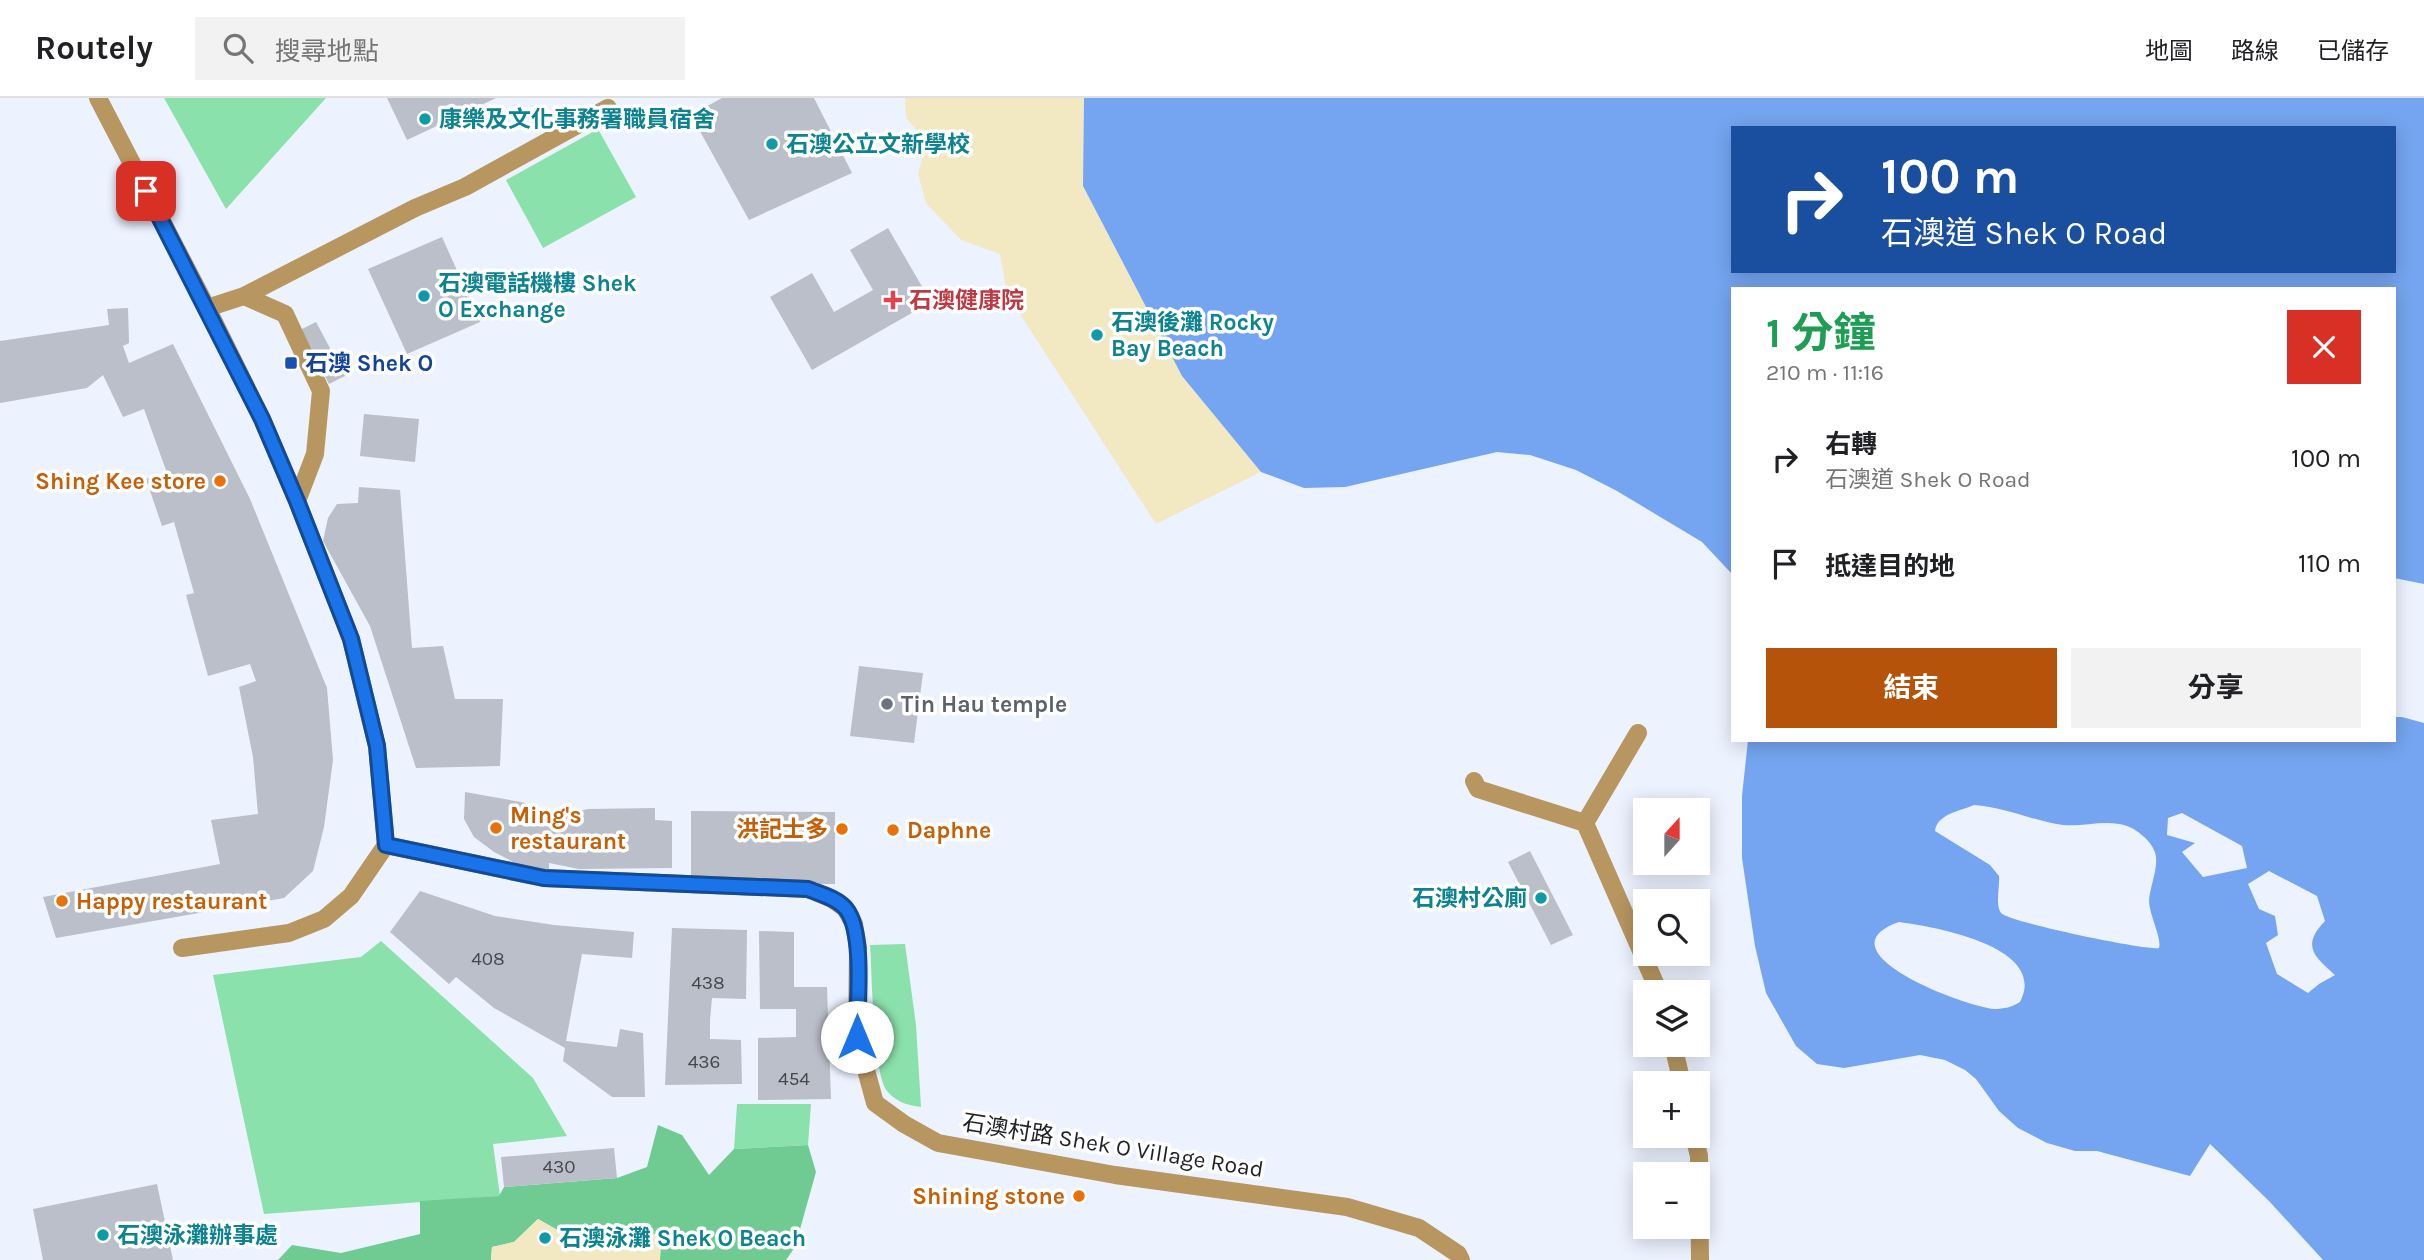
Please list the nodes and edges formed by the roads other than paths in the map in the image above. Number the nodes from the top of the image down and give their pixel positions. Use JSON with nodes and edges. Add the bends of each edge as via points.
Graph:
{"nodes":[{"id":1,"x":98,"y":98,"type":"edge"},
{"id":2,"x":608,"y":108,"type":"dead end"},
{"id":3,"x":244,"y":296,"type":"junction"},
{"id":4,"x":207,"y":308,"type":"junction"},
{"id":5,"x":297,"y":501,"type":"junction"},
{"id":6,"x":1638,"y":733,"type":"dead end"},
{"id":7,"x":1474,"y":781,"type":"dead end"},
{"id":8,"x":1585,"y":822,"type":"junction"},
{"id":9,"x":386,"y":845,"type":"junction"},
{"id":10,"x":182,"y":948,"type":"dead end"},
{"id":11,"x":1654,"y":980,"type":"edge"},
{"id":12,"x":1697,"y":1148,"type":"edge"},
{"id":13,"x":1461,"y":1260,"type":"edge"},
{"id":14,"x":1700,"y":1260,"type":"edge"}],
"edges":[{"from":1,"to":4,"type":"street"},
{"from":2,"to":3,"type":"street","via":[[465,187]]},
{"from":3,"to":4,"type":"street"},
{"from":3,"to":5,"type":"street","via":[[285,314],[321,391],[315,454]]},
{"from":4,"to":5,"type":"street"},
{"from":5,"to":9,"type":"street","via":[[351,639],[377,746]]},
{"from":6,"to":8,"type":"street"},
{"from":7,"to":8,"type":"street","via":[[1478,789]]},
{"from":8,"to":11,"type":"street"},
{"from":9,"to":10,"type":"street","via":[[351,896],[324,919],[289,933]]},
{"from":9,"to":13,"type":"street","name":"石澳村路 Shek O Village Road","via":[[544,878],[808,889],[845,908],[854,924],[857,1037],[875,1103],[904,1124],[938,1143],[1115,1175],[1347,1207],[1419,1228]]},
{"from":12,"to":14,"type":"street"}]}
